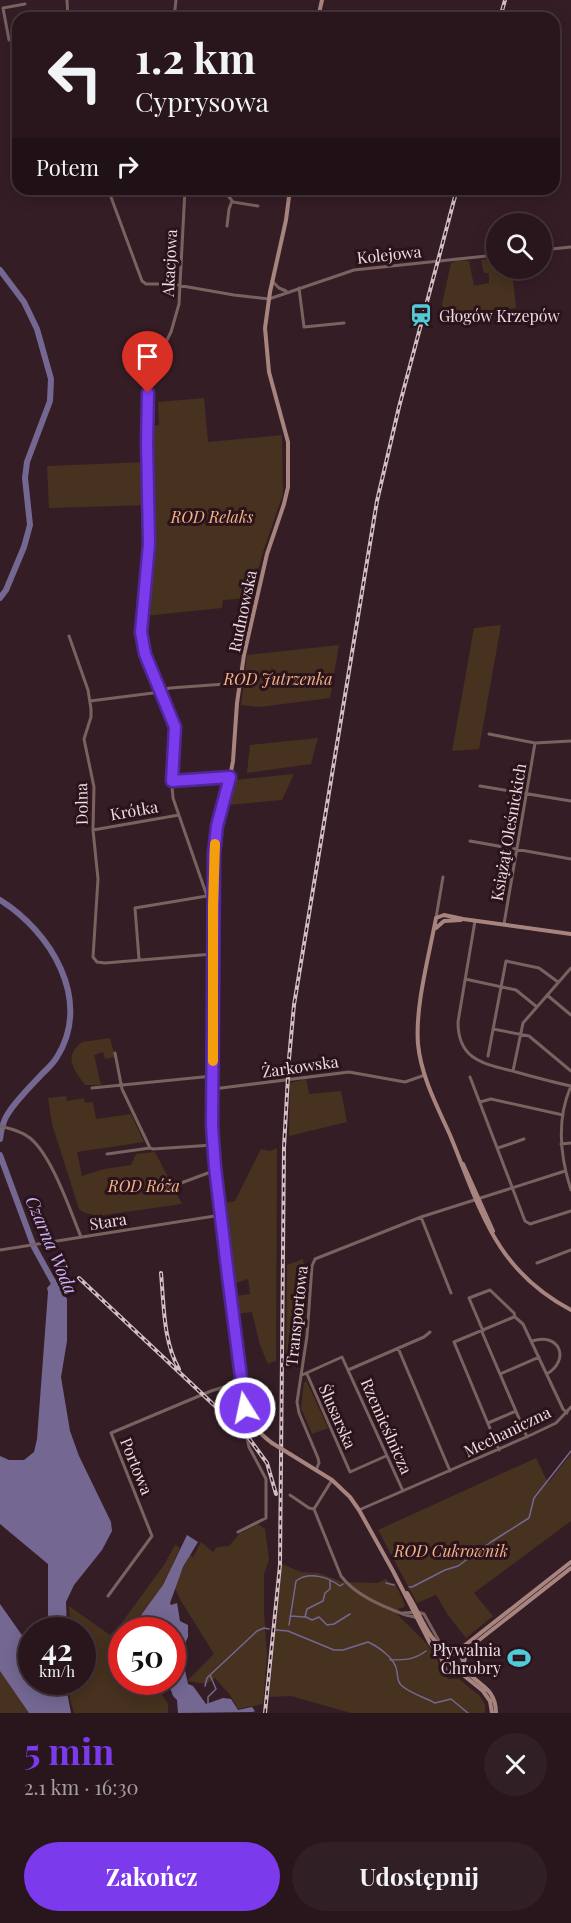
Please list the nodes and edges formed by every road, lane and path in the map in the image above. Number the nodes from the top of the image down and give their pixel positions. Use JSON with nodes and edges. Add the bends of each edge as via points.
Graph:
{"nodes":[{"id":1,"x":25,"y":4,"type":"dead end"},
{"id":2,"x":12,"y":39,"type":"edge"},
{"id":3,"x":110,"y":195,"type":"edge"},
{"id":4,"x":185,"y":195,"type":"edge"},
{"id":5,"x":228,"y":195,"type":"edge"},
{"id":6,"x":289,"y":195,"type":"edge"},
{"id":7,"x":232,"y":201,"type":"junction"},
{"id":8,"x":258,"y":206,"type":"dead end"},
{"id":9,"x":227,"y":226,"type":"dead end"},
{"id":10,"x":571,"y":247,"type":"edge"},
{"id":11,"x":552,"y":249,"type":"edge"},
{"id":12,"x":486,"y":256,"type":"edge"},
{"id":13,"x":272,"y":280,"type":"junction"},
{"id":14,"x":181,"y":285,"type":"junction"},
{"id":15,"x":299,"y":288,"type":"junction"},
{"id":16,"x":287,"y":292,"type":"junction"},
{"id":17,"x":269,"y":298,"type":"junction"},
{"id":18,"x":344,"y":323,"type":"dead end"},
{"id":19,"x":69,"y":636,"type":"dead end"},
{"id":20,"x":239,"y":683,"type":"junction"},
{"id":21,"x":160,"y":691,"type":"junction"},
{"id":22,"x":90,"y":700,"type":"junction"},
{"id":23,"x":489,"y":734,"type":"dead end"},
{"id":24,"x":571,"y":741,"type":"edge"},
{"id":25,"x":536,"y":743,"type":"junction"},
{"id":26,"x":230,"y":777,"type":"junction"},
{"id":27,"x":172,"y":781,"type":"junction"},
{"id":28,"x":480,"y":786,"type":"dead end"},
{"id":29,"x":526,"y":793,"type":"junction"},
{"id":30,"x":571,"y":801,"type":"edge"},
{"id":31,"x":179,"y":815,"type":"junction"},
{"id":32,"x":93,"y":830,"type":"junction"},
{"id":33,"x":470,"y":842,"type":"dead end"},
{"id":34,"x":517,"y":850,"type":"junction"},
{"id":35,"x":571,"y":859,"type":"edge"},
{"id":36,"x":443,"y":877,"type":"dead end"},
{"id":37,"x":207,"y":896,"type":"junction"},
{"id":38,"x":439,"y":900,"type":"junction"},
{"id":39,"x":213,"y":906,"type":"junction"},
{"id":40,"x":436,"y":918,"type":"junction"},
{"id":41,"x":447,"y":918,"type":"junction"},
{"id":42,"x":474,"y":921,"type":"junction"},
{"id":43,"x":504,"y":925,"type":"junction"},
{"id":44,"x":434,"y":932,"type":"junction"},
{"id":45,"x":571,"y":934,"type":"edge"},
{"id":46,"x":213,"y":954,"type":"junction"},
{"id":47,"x":139,"y":959,"type":"junction"},
{"id":48,"x":571,"y":968,"type":"edge"},
{"id":49,"x":465,"y":979,"type":"junction"},
{"id":50,"x":558,"y":982,"type":"junction"},
{"id":51,"x":501,"y":987,"type":"junction"},
{"id":52,"x":547,"y":995,"type":"junction"},
{"id":53,"x":537,"y":1007,"type":"junction"},
{"id":54,"x":571,"y":1016,"type":"edge"},
{"id":55,"x":493,"y":1029,"type":"junction"},
{"id":56,"x":520,"y":1034,"type":"junction"},
{"id":57,"x":115,"y":1053,"type":"dead end"},
{"id":58,"x":488,"y":1056,"type":"dead end"},
{"id":59,"x":513,"y":1071,"type":"junction"},
{"id":60,"x":571,"y":1071,"type":"edge"},
{"id":61,"x":213,"y":1076,"type":"junction"},
{"id":62,"x":425,"y":1076,"type":"junction"},
{"id":63,"x":470,"y":1077,"type":"dead end"},
{"id":64,"x":122,"y":1086,"type":"junction"},
{"id":65,"x":571,"y":1086,"type":"edge"},
{"id":66,"x":92,"y":1089,"type":"dead end"},
{"id":67,"x":213,"y":1089,"type":"junction"},
{"id":68,"x":480,"y":1102,"type":"junction"},
{"id":69,"x":563,"y":1115,"type":"junction"},
{"id":70,"x":0,"y":1126,"type":"edge"},
{"id":71,"x":524,"y":1139,"type":"dead end"},
{"id":72,"x":571,"y":1143,"type":"edge"},
{"id":73,"x":561,"y":1144,"type":"junction"},
{"id":74,"x":213,"y":1146,"type":"junction"},
{"id":75,"x":150,"y":1148,"type":"junction"},
{"id":76,"x":498,"y":1148,"type":"junction"},
{"id":77,"x":107,"y":1154,"type":"dead end"},
{"id":78,"x":216,"y":1170,"type":"junction"},
{"id":79,"x":565,"y":1171,"type":"junction"},
{"id":80,"x":172,"y":1186,"type":"dead end"},
{"id":81,"x":513,"y":1186,"type":"junction"},
{"id":82,"x":571,"y":1190,"type":"edge"},
{"id":83,"x":477,"y":1198,"type":"junction"},
{"id":84,"x":571,"y":1211,"type":"edge"},
{"id":85,"x":221,"y":1215,"type":"junction"},
{"id":86,"x":421,"y":1217,"type":"junction"},
{"id":87,"x":81,"y":1237,"type":"junction"},
{"id":88,"x":0,"y":1250,"type":"edge"},
{"id":89,"x":571,"y":1250,"type":"edge"},
{"id":90,"x":537,"y":1263,"type":"dead end"},
{"id":91,"x":451,"y":1293,"type":"dead end"},
{"id":92,"x":571,"y":1310,"type":"edge"},
{"id":93,"x":515,"y":1317,"type":"junction"},
{"id":94,"x":482,"y":1331,"type":"junction"},
{"id":95,"x":430,"y":1332,"type":"dead end"},
{"id":96,"x":532,"y":1341,"type":"junction"},
{"id":97,"x":398,"y":1348,"type":"junction"},
{"id":98,"x":539,"y":1357,"type":"junction"},
{"id":99,"x":348,"y":1370,"type":"junction"},
{"id":100,"x":307,"y":1374,"type":"junction"},
{"id":101,"x":500,"y":1374,"type":"junction"},
{"id":102,"x":547,"y":1374,"type":"junction"},
{"id":103,"x":302,"y":1375,"type":"junction"},
{"id":104,"x":240,"y":1382,"type":"junction"},
{"id":105,"x":228,"y":1385,"type":"junction"},
{"id":106,"x":571,"y":1407,"type":"edge"},
{"id":107,"x":516,"y":1411,"type":"junction"},
{"id":108,"x":567,"y":1413,"type":"junction"},
{"id":109,"x":488,"y":1423,"type":"junction"},
{"id":110,"x":527,"y":1437,"type":"junction"},
{"id":111,"x":499,"y":1449,"type":"junction"},
{"id":112,"x":386,"y":1456,"type":"junction"},
{"id":113,"x":316,"y":1470,"type":"junction"},
{"id":114,"x":450,"y":1471,"type":"junction"},
{"id":115,"x":332,"y":1480,"type":"junction"},
{"id":116,"x":403,"y":1491,"type":"junction"},
{"id":117,"x":290,"y":1495,"type":"dead end"},
{"id":118,"x":314,"y":1509,"type":"junction"},
{"id":119,"x":359,"y":1510,"type":"junction"},
{"id":120,"x":238,"y":1532,"type":"dead end"},
{"id":121,"x":571,"y":1562,"type":"edge"},
{"id":122,"x":571,"y":1568,"type":"edge"},
{"id":123,"x":402,"y":1588,"type":"junction"},
{"id":124,"x":108,"y":1596,"type":"dead end"},
{"id":125,"x":407,"y":1600,"type":"junction"},
{"id":126,"x":400,"y":1612,"type":"junction"},
{"id":127,"x":416,"y":1612,"type":"junction"},
{"id":128,"x":417,"y":1618,"type":"junction"},
{"id":129,"x":453,"y":1653,"type":"junction"},
{"id":130,"x":443,"y":1662,"type":"junction"},
{"id":131,"x":464,"y":1663,"type":"junction"},
{"id":132,"x":457,"y":1673,"type":"junction"},
{"id":133,"x":492,"y":1713,"type":"edge"},
{"id":134,"x":496,"y":1713,"type":"edge"}],
"edges":[{"from":1,"to":2,"type":"street","via":[[3,8],[9,40]]},
{"from":3,"to":14,"type":"street","via":[[142,281],[149,285]]},
{"from":4,"to":14,"type":"street","name":"Akacjowa"},
{"from":5,"to":7,"type":"street"},
{"from":6,"to":13,"type":"main road","name":"Rudnowska"},
{"from":7,"to":8,"type":"street"},
{"from":7,"to":9,"type":"street"},
{"from":10,"to":11,"type":"street"},
{"from":12,"to":15,"type":"street","name":"Kolejowa","via":[[354,270]]},
{"from":13,"to":16,"type":"street"},
{"from":13,"to":17,"type":"main road","name":"Rudnowska"},
{"from":14,"to":17,"type":"street"},
{"from":14,"to":21,"type":"street","name":"Akacjowa","via":[[171,332],[152,370],[148,406],[149,544],[141,632]]},
{"from":15,"to":16,"type":"street","name":"Kolejowa"},
{"from":15,"to":18,"type":"street","via":[[304,327]]},
{"from":16,"to":17,"type":"street","name":"Kolejowa"},
{"from":17,"to":20,"type":"main road","name":"Rudnowska","via":[[267,361],[286,432],[288,487],[262,573]]},
{"from":19,"to":22,"type":"street","name":"Dolna"},
{"from":20,"to":21,"type":"street"},
{"from":20,"to":26,"type":"main road","name":"Rudnowska"},
{"from":21,"to":22,"type":"street"},
{"from":21,"to":27,"type":"street","name":"Akacjowa","via":[[176,732]]},
{"from":22,"to":32,"type":"street","name":"Dolna","via":[[92,717],[84,739],[94,787]]},
{"from":23,"to":25,"type":"street"},
{"from":24,"to":25,"type":"street"},
{"from":25,"to":29,"type":"street","name":"Książąt Oleśnickich"},
{"from":26,"to":27,"type":"street"},
{"from":26,"to":39,"type":"main road","name":"Rudnowska","via":[[215,837]]},
{"from":27,"to":31,"type":"street","name":"Akacjowa"},
{"from":28,"to":29,"type":"street"},
{"from":29,"to":30,"type":"street"},
{"from":29,"to":34,"type":"street","name":"Książąt Oleśnickich"},
{"from":31,"to":32,"type":"street","name":"Krótka"},
{"from":31,"to":37,"type":"street","name":"Akacjowa"},
{"from":32,"to":47,"type":"street","name":"Dolna","via":[[98,885],[93,957],[99,963]]},
{"from":33,"to":34,"type":"street"},
{"from":34,"to":35,"type":"street"},
{"from":34,"to":43,"type":"street","name":"Książąt Oleśnickich"},
{"from":36,"to":38,"type":"street"},
{"from":37,"to":39,"type":"street","name":"Akacjowa"},
{"from":37,"to":47,"type":"street","via":[[135,908]]},
{"from":38,"to":40,"type":"street"},
{"from":38,"to":41,"type":"street"},
{"from":39,"to":46,"type":"main road","name":"Rudnowska"},
{"from":40,"to":41,"type":"main road"},
{"from":40,"to":44,"type":"main road"},
{"from":41,"to":42,"type":"main road"},
{"from":41,"to":44,"type":"main road"},
{"from":42,"to":43,"type":"main road"},
{"from":42,"to":49,"type":"street"},
{"from":43,"to":45,"type":"main road"},
{"from":44,"to":62,"type":"main road","via":[[419,1019]]},
{"from":46,"to":47,"type":"street"},
{"from":46,"to":61,"type":"main road","name":"Rudnowska"},
{"from":48,"to":50,"type":"street"},
{"from":49,"to":51,"type":"street"},
{"from":49,"to":59,"type":"street","via":[[458,1022],[463,1047],[481,1063]]},
{"from":50,"to":51,"type":"street","via":[[539,968],[506,960]]},
{"from":50,"to":52,"type":"street"},
{"from":51,"to":53,"type":"street","via":[[516,990]]},
{"from":51,"to":55,"type":"street"},
{"from":52,"to":53,"type":"street"},
{"from":52,"to":54,"type":"street"},
{"from":53,"to":56,"type":"street","via":[[523,1023]]},
{"from":55,"to":56,"type":"street"},
{"from":55,"to":58,"type":"street"},
{"from":56,"to":59,"type":"street"},
{"from":56,"to":60,"type":"street","via":[[529,1036]]},
{"from":57,"to":64,"type":"street"},
{"from":59,"to":65,"type":"street"},
{"from":61,"to":64,"type":"street"},
{"from":61,"to":67,"type":"main road","name":"Rudnowska"},
{"from":62,"to":67,"type":"street","name":"Żarkowska","via":[[402,1082],[349,1071]]},
{"from":62,"to":83,"type":"main road"},
{"from":63,"to":68,"type":"street"},
{"from":64,"to":66,"type":"street"},
{"from":64,"to":75,"type":"street"},
{"from":65,"to":69,"type":"street"},
{"from":67,"to":74,"type":"main road","name":"Rudnowska"},
{"from":68,"to":69,"type":"street","via":[[491,1099]]},
{"from":68,"to":76,"type":"street"},
{"from":69,"to":73,"type":"street"},
{"from":70,"to":87,"type":"street","via":[[23,1133],[37,1145]]},
{"from":71,"to":76,"type":"street"},
{"from":72,"to":73,"type":"street"},
{"from":73,"to":79,"type":"street"},
{"from":74,"to":75,"type":"street"},
{"from":74,"to":78,"type":"main road","name":"Rudnowska"},
{"from":75,"to":77,"type":"street"},
{"from":76,"to":81,"type":"street"},
{"from":78,"to":80,"type":"street"},
{"from":78,"to":85,"type":"main road","name":"Rudnowska"},
{"from":79,"to":81,"type":"street","name":"Transportowa"},
{"from":79,"to":82,"type":"street"},
{"from":81,"to":83,"type":"street","name":"Transportowa"},
{"from":81,"to":84,"type":"street","via":[[528,1224]]},
{"from":83,"to":86,"type":"street","name":"Transportowa"},
{"from":83,"to":92,"type":"main road","via":[[513,1266],[529,1283]]},
{"from":85,"to":87,"type":"street","name":"Stara"},
{"from":85,"to":104,"type":"main road","name":"Rudnowska"},
{"from":86,"to":91,"type":"street"},
{"from":86,"to":103,"type":"street","name":"Transportowa","via":[[315,1259]]},
{"from":87,"to":88,"type":"street","name":"Stara"},
{"from":89,"to":90,"type":"street"},
{"from":93,"to":94,"type":"street"},
{"from":93,"to":94,"type":"street","via":[[490,1290],[469,1298]]},
{"from":93,"to":96,"type":"street","via":[[524,1324]]},
{"from":94,"to":101,"type":"street"},
{"from":94,"to":109,"type":"street","via":[[454,1342]]},
{"from":95,"to":97,"type":"street","name":"Rzemieślnicza"},
{"from":96,"to":98,"type":"street"},
{"from":96,"to":102,"type":"street","via":[[548,1339],[559,1348],[559,1362]]},
{"from":97,"to":99,"type":"street","name":"Rzemieślnicza"},
{"from":97,"to":114,"type":"street","name":"Mechaniczna"},
{"from":98,"to":101,"type":"street"},
{"from":98,"to":102,"type":"street"},
{"from":99,"to":100,"type":"street","name":"Rzemieślnicza","via":[[342,1357]]},
{"from":99,"to":112,"type":"street","name":"Rzemieślnicza"},
{"from":100,"to":103,"type":"street","name":"Ślusarska"},
{"from":100,"to":112,"type":"street","name":"Ślusarska","via":[[350,1472]]},
{"from":101,"to":107,"type":"street"},
{"from":102,"to":108,"type":"street"},
{"from":103,"to":113,"type":"street","name":"Transportowa","via":[[297,1408],[318,1458]]},
{"from":104,"to":105,"type":"street","name":"Portowa"},
{"from":104,"to":113,"type":"main road","name":"Rudnowska","bridge":true,"via":[[245,1408],[260,1434]]},
{"from":105,"to":120,"type":"street","via":[[266,1484],[266,1518]]},
{"from":105,"to":124,"type":"street","name":"Portowa","via":[[111,1433],[152,1536]]},
{"from":106,"to":108,"type":"street","name":"Mechaniczna"},
{"from":107,"to":109,"type":"street"},
{"from":107,"to":110,"type":"street"},
{"from":108,"to":110,"type":"street","name":"Mechaniczna"},
{"from":109,"to":111,"type":"street"},
{"from":110,"to":111,"type":"street","name":"Mechaniczna"},
{"from":111,"to":114,"type":"street","name":"Mechaniczna"},
{"from":112,"to":116,"type":"street","name":"Rzemieślnicza"},
{"from":113,"to":115,"type":"main road","name":"Rudnowska"},
{"from":114,"to":116,"type":"street","name":"Mechaniczna"},
{"from":115,"to":118,"type":"street"},
{"from":115,"to":119,"type":"main road","name":"Rudnowska"},
{"from":116,"to":119,"type":"street","name":"Mechaniczna"},
{"from":117,"to":118,"type":"street"},
{"from":118,"to":126,"type":"street","via":[[338,1572],[348,1585]]},
{"from":119,"to":123,"type":"main road","name":"Rudnowska"},
{"from":121,"to":129,"type":"main road"},
{"from":122,"to":131,"type":"main road","via":[[474,1644]]},
{"from":123,"to":125,"type":"main road","name":"Rudnowska"},
{"from":123,"to":127,"type":"main road","name":"Rudnowska"},
{"from":125,"to":126,"type":"street","via":[[406,1610]]},
{"from":125,"to":127,"type":"main road","name":"Rudnowska"},
{"from":126,"to":127,"type":"street"},
{"from":126,"to":128,"type":"street"},
{"from":127,"to":128,"type":"main road","name":"Rudnowska"},
{"from":127,"to":129,"type":"main road","name":"Rudnowska","via":[[439,1647]]},
{"from":128,"to":130,"type":"main road","name":"Rudnowska"},
{"from":129,"to":130,"type":"main road"},
{"from":129,"to":131,"type":"main road","via":[[461,1656]]},
{"from":130,"to":132,"type":"main road","via":[[446,1671]]},
{"from":131,"to":132,"type":"main road"},
{"from":131,"to":134,"type":"main road","via":[[492,1694]]},
{"from":132,"to":133,"type":"main road","via":[[483,1691]]}]}
